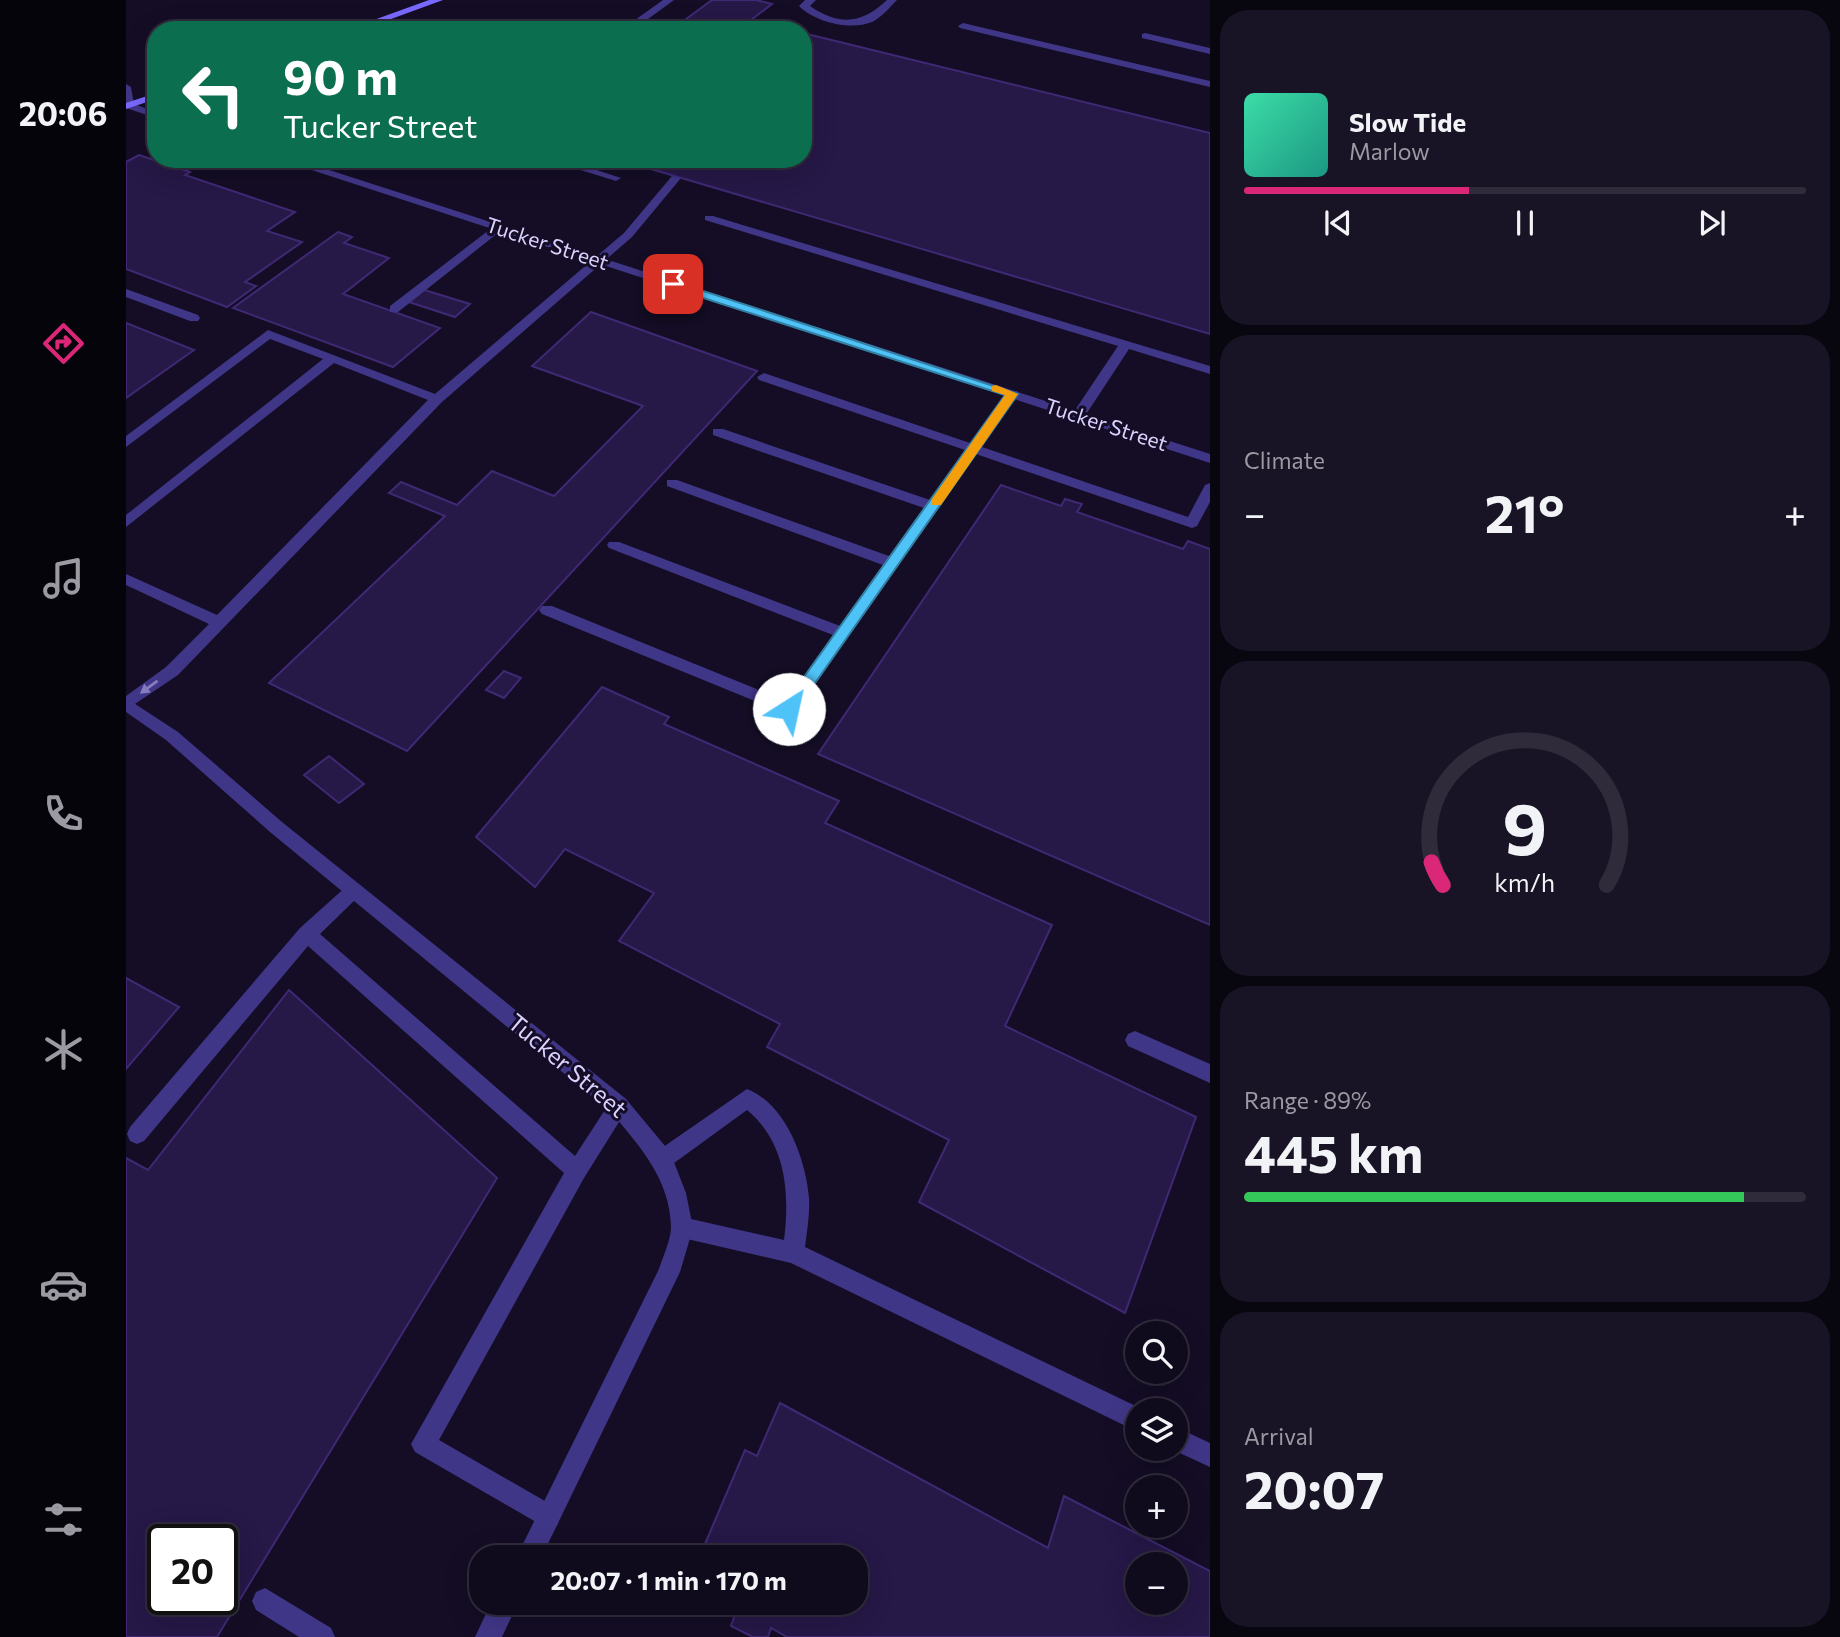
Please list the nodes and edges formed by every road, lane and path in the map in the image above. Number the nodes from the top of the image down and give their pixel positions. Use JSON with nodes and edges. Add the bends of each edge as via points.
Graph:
{"nodes":[{"id":1,"x":438,"y":0,"type":"edge"},
{"id":2,"x":669,"y":0,"type":"edge"},
{"id":3,"x":811,"y":0,"type":"edge"},
{"id":4,"x":892,"y":0,"type":"edge"},
{"id":5,"x":377,"y":21,"type":"edge"},
{"id":6,"x":639,"y":21,"type":"edge"},
{"id":7,"x":963,"y":26,"type":"dead end"},
{"id":8,"x":1145,"y":36,"type":"dead end"},
{"id":9,"x":1210,"y":51,"type":"edge"},
{"id":10,"x":1210,"y":85,"type":"edge"},
{"id":11,"x":126,"y":87,"type":"edge"},
{"id":12,"x":147,"y":99,"type":"edge"},
{"id":13,"x":127,"y":106,"type":"edge"},
{"id":14,"x":147,"y":112,"type":"edge"},
{"id":15,"x":311,"y":168,"type":"edge"},
{"id":16,"x":581,"y":168,"type":"edge"},
{"id":17,"x":616,"y":178,"type":"dead end"},
{"id":18,"x":676,"y":178,"type":"dead end"},
{"id":19,"x":709,"y":218,"type":"dead end"},
{"id":20,"x":497,"y":229,"type":"junction"},
{"id":21,"x":597,"y":261,"type":"junction"},
{"id":22,"x":126,"y":293,"type":"edge"},
{"id":23,"x":394,"y":309,"type":"dead end"},
{"id":24,"x":194,"y":317,"type":"dead end"},
{"id":25,"x":1126,"y":344,"type":"junction"},
{"id":26,"x":332,"y":358,"type":"junction"},
{"id":27,"x":1210,"y":370,"type":"edge"},
{"id":28,"x":764,"y":377,"type":"dead end"},
{"id":29,"x":1012,"y":394,"type":"junction"},
{"id":30,"x":437,"y":399,"type":"junction"},
{"id":31,"x":1079,"y":416,"type":"junction"},
{"id":32,"x":718,"y":432,"type":"dead end"},
{"id":33,"x":126,"y":443,"type":"edge"},
{"id":34,"x":974,"y":449,"type":"junction"},
{"id":35,"x":1210,"y":459,"type":"edge"},
{"id":36,"x":671,"y":483,"type":"dead end"},
{"id":37,"x":1210,"y":488,"type":"edge"},
{"id":38,"x":933,"y":506,"type":"junction"},
{"id":39,"x":126,"y":522,"type":"edge"},
{"id":40,"x":614,"y":545,"type":"dead end"},
{"id":41,"x":892,"y":563,"type":"junction"},
{"id":42,"x":126,"y":579,"type":"edge"},
{"id":43,"x":547,"y":610,"type":"dead end"},
{"id":44,"x":219,"y":622,"type":"junction"},
{"id":45,"x":843,"y":633,"type":"junction"},
{"id":46,"x":126,"y":704,"type":"edge"},
{"id":47,"x":354,"y":890,"type":"junction"},
{"id":48,"x":307,"y":934,"type":"junction"},
{"id":49,"x":1135,"y":1040,"type":"dead end"},
{"id":50,"x":1210,"y":1074,"type":"edge"},
{"id":51,"x":619,"y":1106,"type":"junction"},
{"id":52,"x":137,"y":1134,"type":"dead end"},
{"id":53,"x":663,"y":1159,"type":"junction"},
{"id":54,"x":577,"y":1171,"type":"junction"},
{"id":55,"x":682,"y":1228,"type":"junction"},
{"id":56,"x":793,"y":1253,"type":"junction"},
{"id":57,"x":1125,"y":1414,"type":"edge"},
{"id":58,"x":1188,"y":1445,"type":"edge"},
{"id":59,"x":1210,"y":1455,"type":"edge"},
{"id":60,"x":548,"y":1517,"type":"junction"},
{"id":61,"x":534,"y":1545,"type":"edge"},
{"id":62,"x":265,"y":1601,"type":"dead end"},
{"id":63,"x":499,"y":1615,"type":"edge"},
{"id":64,"x":322,"y":1637,"type":"edge"},
{"id":65,"x":488,"y":1637,"type":"edge"}],
"edges":[{"from":1,"to":5,"type":"street"},
{"from":2,"to":6,"type":"street"},
{"from":3,"to":4,"type":"street","via":[[804,6],[811,13],[853,22],[869,20]]},
{"from":7,"to":10,"type":"street"},
{"from":8,"to":9,"type":"street"},
{"from":11,"to":13,"type":"street"},
{"from":12,"to":13,"type":"street"},
{"from":13,"to":14,"type":"street"},
{"from":15,"to":20,"type":"street","name":"Tucker Street"},
{"from":16,"to":17,"type":"street"},
{"from":18,"to":21,"type":"street","via":[[628,235]]},
{"from":19,"to":25,"type":"street"},
{"from":20,"to":21,"type":"street","name":"Tucker Street"},
{"from":20,"to":23,"type":"street"},
{"from":21,"to":29,"type":"street","name":"Tucker Street"},
{"from":21,"to":30,"type":"street"},
{"from":22,"to":24,"type":"street"},
{"from":25,"to":27,"type":"street"},
{"from":25,"to":31,"type":"street"},
{"from":26,"to":30,"type":"street"},
{"from":26,"to":33,"type":"street","via":[[268,334]]},
{"from":26,"to":39,"type":"street"},
{"from":28,"to":34,"type":"street"},
{"from":29,"to":31,"type":"street","name":"Tucker Street"},
{"from":29,"to":34,"type":"street"},
{"from":30,"to":44,"type":"street"},
{"from":31,"to":35,"type":"street","name":"Tucker Street"},
{"from":32,"to":38,"type":"street"},
{"from":34,"to":37,"type":"street","via":[[1192,523]]},
{"from":34,"to":38,"type":"street"},
{"from":36,"to":41,"type":"street"},
{"from":38,"to":41,"type":"street"},
{"from":40,"to":45,"type":"street"},
{"from":41,"to":45,"type":"street"},
{"from":42,"to":44,"type":"street"},
{"from":43,"to":45,"type":"street","via":[[789,709]]},
{"from":44,"to":46,"type":"street","one_way":true,"via":[[172,671]]},
{"from":46,"to":47,"type":"street","name":"Tucker Street","via":[[172,736]]},
{"from":47,"to":48,"type":"street"},
{"from":47,"to":51,"type":"street","name":"Tucker Street"},
{"from":48,"to":52,"type":"street"},
{"from":48,"to":54,"type":"street"},
{"from":49,"to":50,"type":"street"},
{"from":51,"to":53,"type":"street","name":"Tucker Street"},
{"from":51,"to":54,"type":"street"},
{"from":53,"to":55,"type":"street","name":"Tucker Street"},
{"from":53,"to":56,"type":"street","via":[[747,1098],[764,1109],[791,1156],[798,1198]]},
{"from":54,"to":60,"type":"street","via":[[423,1444]]},
{"from":55,"to":56,"type":"street"},
{"from":55,"to":60,"type":"street","name":"Tucker Street","via":[[669,1272]]},
{"from":56,"to":57,"type":"street"},
{"from":58,"to":59,"type":"street"},
{"from":60,"to":61,"type":"street","name":"Tucker Street"},
{"from":62,"to":64,"type":"street"},
{"from":63,"to":65,"type":"street"}]}
